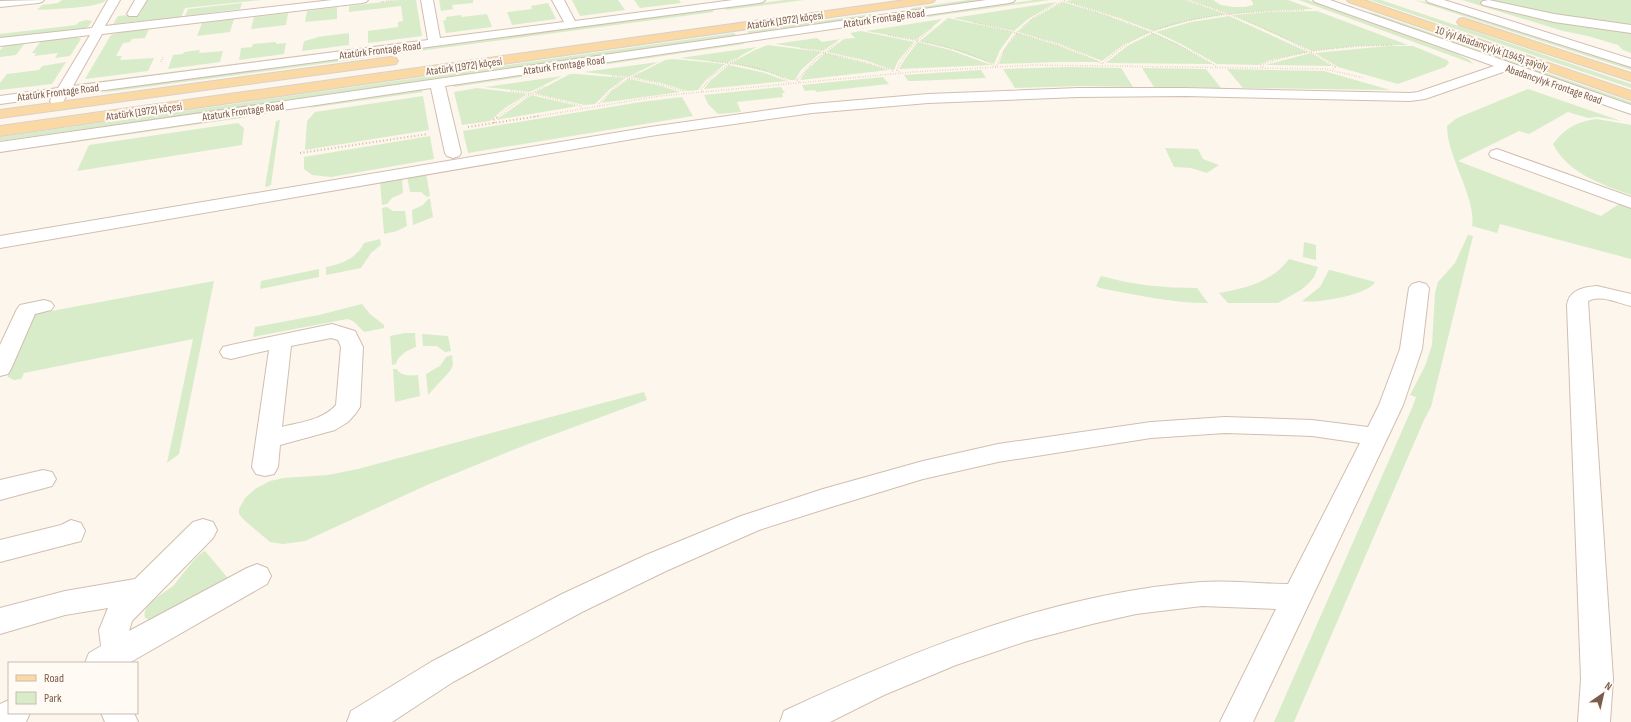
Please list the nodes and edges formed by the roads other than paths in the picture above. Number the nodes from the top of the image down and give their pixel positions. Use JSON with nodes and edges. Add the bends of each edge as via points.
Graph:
{"nodes":[{"id":1,"x":39,"y":0,"type":"edge"},
{"id":2,"x":114,"y":0,"type":"edge"},
{"id":3,"x":141,"y":0,"type":"edge"},
{"id":4,"x":362,"y":0,"type":"edge"},
{"id":5,"x":427,"y":0,"type":"edge"},
{"id":6,"x":558,"y":0,"type":"edge"},
{"id":7,"x":842,"y":0,"type":"edge"},
{"id":8,"x":929,"y":0,"type":"edge"},
{"id":9,"x":1009,"y":0,"type":"edge"},
{"id":10,"x":1319,"y":0,"type":"edge"},
{"id":11,"x":1348,"y":0,"type":"edge"},
{"id":12,"x":1354,"y":0,"type":"edge"},
{"id":13,"x":1479,"y":0,"type":"edge"},
{"id":14,"x":908,"y":3,"type":"junction"},
{"id":15,"x":0,"y":4,"type":"edge"},
{"id":16,"x":696,"y":4,"type":"edge"},
{"id":17,"x":1430,"y":5,"type":"edge"},
{"id":18,"x":765,"y":7,"type":"edge"},
{"id":19,"x":1509,"y":9,"type":"junction"},
{"id":20,"x":30,"y":11,"type":"dead end"},
{"id":21,"x":133,"y":14,"type":"dead end"},
{"id":22,"x":105,"y":15,"type":"junction"},
{"id":23,"x":1364,"y":16,"type":"junction"},
{"id":24,"x":1483,"y":16,"type":"junction"},
{"id":25,"x":90,"y":17,"type":"dead end"},
{"id":26,"x":875,"y":20,"type":"junction"},
{"id":27,"x":71,"y":24,"type":"dead end"},
{"id":28,"x":572,"y":25,"type":"junction"},
{"id":29,"x":1631,"y":29,"type":"edge"},
{"id":30,"x":97,"y":31,"type":"junction"},
{"id":31,"x":36,"y":38,"type":"junction"},
{"id":32,"x":0,"y":40,"type":"edge"},
{"id":33,"x":435,"y":43,"type":"junction"},
{"id":34,"x":24,"y":54,"type":"dead end"},
{"id":35,"x":1631,"y":63,"type":"edge"},
{"id":36,"x":1504,"y":66,"type":"junction"},
{"id":37,"x":1631,"y":77,"type":"edge"},
{"id":38,"x":437,"y":83,"type":"junction"},
{"id":39,"x":107,"y":86,"type":"junction"},
{"id":40,"x":63,"y":92,"type":"junction"},
{"id":41,"x":1631,"y":96,"type":"edge"},
{"id":42,"x":0,"y":100,"type":"edge"},
{"id":43,"x":54,"y":107,"type":"junction"},
{"id":44,"x":1631,"y":110,"type":"edge"},
{"id":45,"x":0,"y":114,"type":"edge"},
{"id":46,"x":0,"y":131,"type":"edge"},
{"id":47,"x":0,"y":147,"type":"edge"},
{"id":48,"x":453,"y":152,"type":"dead end"},
{"id":49,"x":1497,"y":154,"type":"dead end"},
{"id":50,"x":1631,"y":204,"type":"edge"},
{"id":51,"x":0,"y":242,"type":"edge"},
{"id":52,"x":1419,"y":288,"type":"dead end"},
{"id":53,"x":1631,"y":300,"type":"edge"},
{"id":54,"x":44,"y":306,"type":"dead end"},
{"id":55,"x":280,"y":341,"type":"junction"},
{"id":56,"x":231,"y":352,"type":"dead end"},
{"id":57,"x":0,"y":369,"type":"edge"},
{"id":58,"x":1376,"y":437,"type":"junction"},
{"id":59,"x":269,"y":438,"type":"junction"},
{"id":60,"x":264,"y":467,"type":"dead end"},
{"id":61,"x":43,"y":479,"type":"dead end"},
{"id":62,"x":0,"y":490,"type":"edge"},
{"id":63,"x":71,"y":530,"type":"dead end"},
{"id":64,"x":203,"y":530,"type":"dead end"},
{"id":65,"x":0,"y":551,"type":"edge"},
{"id":66,"x":257,"y":576,"type":"dead end"},
{"id":67,"x":143,"y":590,"type":"junction"},
{"id":68,"x":1296,"y":597,"type":"junction"},
{"id":69,"x":0,"y":621,"type":"edge"},
{"id":70,"x":111,"y":660,"type":"edge"},
{"id":71,"x":12,"y":714,"type":"edge"},
{"id":72,"x":0,"y":721,"type":"edge"},
{"id":73,"x":363,"y":722,"type":"edge"},
{"id":74,"x":796,"y":722,"type":"edge"},
{"id":75,"x":1236,"y":722,"type":"edge"},
{"id":76,"x":1594,"y":722,"type":"edge"}],
"edges":[{"from":1,"to":15,"type":"street"},
{"from":1,"to":20,"type":"street"},
{"from":2,"to":22,"type":"street"},
{"from":3,"to":21,"type":"street"},
{"from":4,"to":30,"type":"street","via":[[244,19]]},
{"from":5,"to":33,"type":"street"},
{"from":6,"to":28,"type":"street"},
{"from":7,"to":18,"type":"main road","name":"Atatürk (1972) köçesi"},
{"from":8,"to":14,"type":"main road","name":"Atatürk (1972) köçesi"},
{"from":9,"to":26,"type":"street","name":"Ataturk Frontage Road"},
{"from":10,"to":23,"type":"street","name":"Abadancylyk Frontage Road"},
{"from":11,"to":23,"type":"main road"},
{"from":12,"to":41,"type":"main road","name":"10 ýyl Abadançylyk (1945) şaýoly"},
{"from":13,"to":19,"type":"street"},
{"from":14,"to":26,"type":"main road"},
{"from":14,"to":46,"type":"main road","name":"Atatürk (1972) köçesi"},
{"from":16,"to":18,"type":"street","name":"Atatürk Frontage Road"},
{"from":16,"to":28,"type":"street","name":"Atatürk Frontage Road"},
{"from":17,"to":24,"type":"street"},
{"from":17,"to":37,"type":"main road","name":"10 ýyl Abadançylyk (1945) şaýoly"},
{"from":18,"to":43,"type":"main road","name":"Atatürk (1972) köçesi"},
{"from":19,"to":24,"type":"street"},
{"from":19,"to":29,"type":"street","via":[[1568,21]]},
{"from":22,"to":25,"type":"street"},
{"from":22,"to":30,"type":"street"},
{"from":23,"to":36,"type":"street","name":"Abadancylyk Frontage Road"},
{"from":24,"to":35,"type":"street"},
{"from":26,"to":38,"type":"street","name":"Ataturk Frontage Road"},
{"from":27,"to":32,"type":"street"},
{"from":28,"to":33,"type":"street","name":"Atatürk Frontage Road"},
{"from":30,"to":31,"type":"street"},
{"from":30,"to":40,"type":"street"},
{"from":31,"to":32,"type":"street"},
{"from":31,"to":34,"type":"street"},
{"from":33,"to":39,"type":"street","name":"Atatürk Frontage Road"},
{"from":36,"to":44,"type":"street","name":"Abadancylyk Frontage Road"},
{"from":36,"to":51,"type":"street","via":[[1410,98],[1047,92],[849,104],[718,121],[489,158]]},
{"from":38,"to":47,"type":"street","name":"Ataturk Frontage Road"},
{"from":38,"to":48,"type":"street"},
{"from":39,"to":40,"type":"street","name":"Atatürk Frontage Road"},
{"from":39,"to":43,"type":"main road"},
{"from":40,"to":42,"type":"street","name":"Atatürk Frontage Road"},
{"from":40,"to":43,"type":"street"},
{"from":43,"to":45,"type":"main road","name":"Atatürk (1972) köçesi"},
{"from":49,"to":50,"type":"street"},
{"from":52,"to":58,"type":"street","via":[[1411,349]]},
{"from":53,"to":76,"type":"street","via":[[1597,292],[1578,298],[1597,679]]},
{"from":54,"to":57,"type":"street","via":[[27,309]]},
{"from":55,"to":56,"type":"street"},
{"from":55,"to":59,"type":"street"},
{"from":55,"to":59,"type":"street","via":[[332,331],[347,336],[352,347],[348,407],[327,424]]},
{"from":58,"to":68,"type":"street"},
{"from":58,"to":73,"type":"street","via":[[1312,428],[1225,425],[1151,430],[998,453],[923,470],[750,523],[656,563],[572,603],[442,672]]},
{"from":59,"to":60,"type":"street"},
{"from":61,"to":62,"type":"street"},
{"from":63,"to":65,"type":"street","via":[[71,533]]},
{"from":64,"to":67,"type":"street"},
{"from":66,"to":70,"type":"street"},
{"from":67,"to":69,"type":"street","via":[[64,603]]},
{"from":67,"to":70,"type":"street","via":[[120,614],[114,630]]},
{"from":68,"to":74,"type":"street","via":[[1202,594],[1136,602],[1092,611],[1027,628],[950,653],[873,685]]},
{"from":68,"to":75,"type":"street"},
{"from":71,"to":72,"type":"street"}]}
